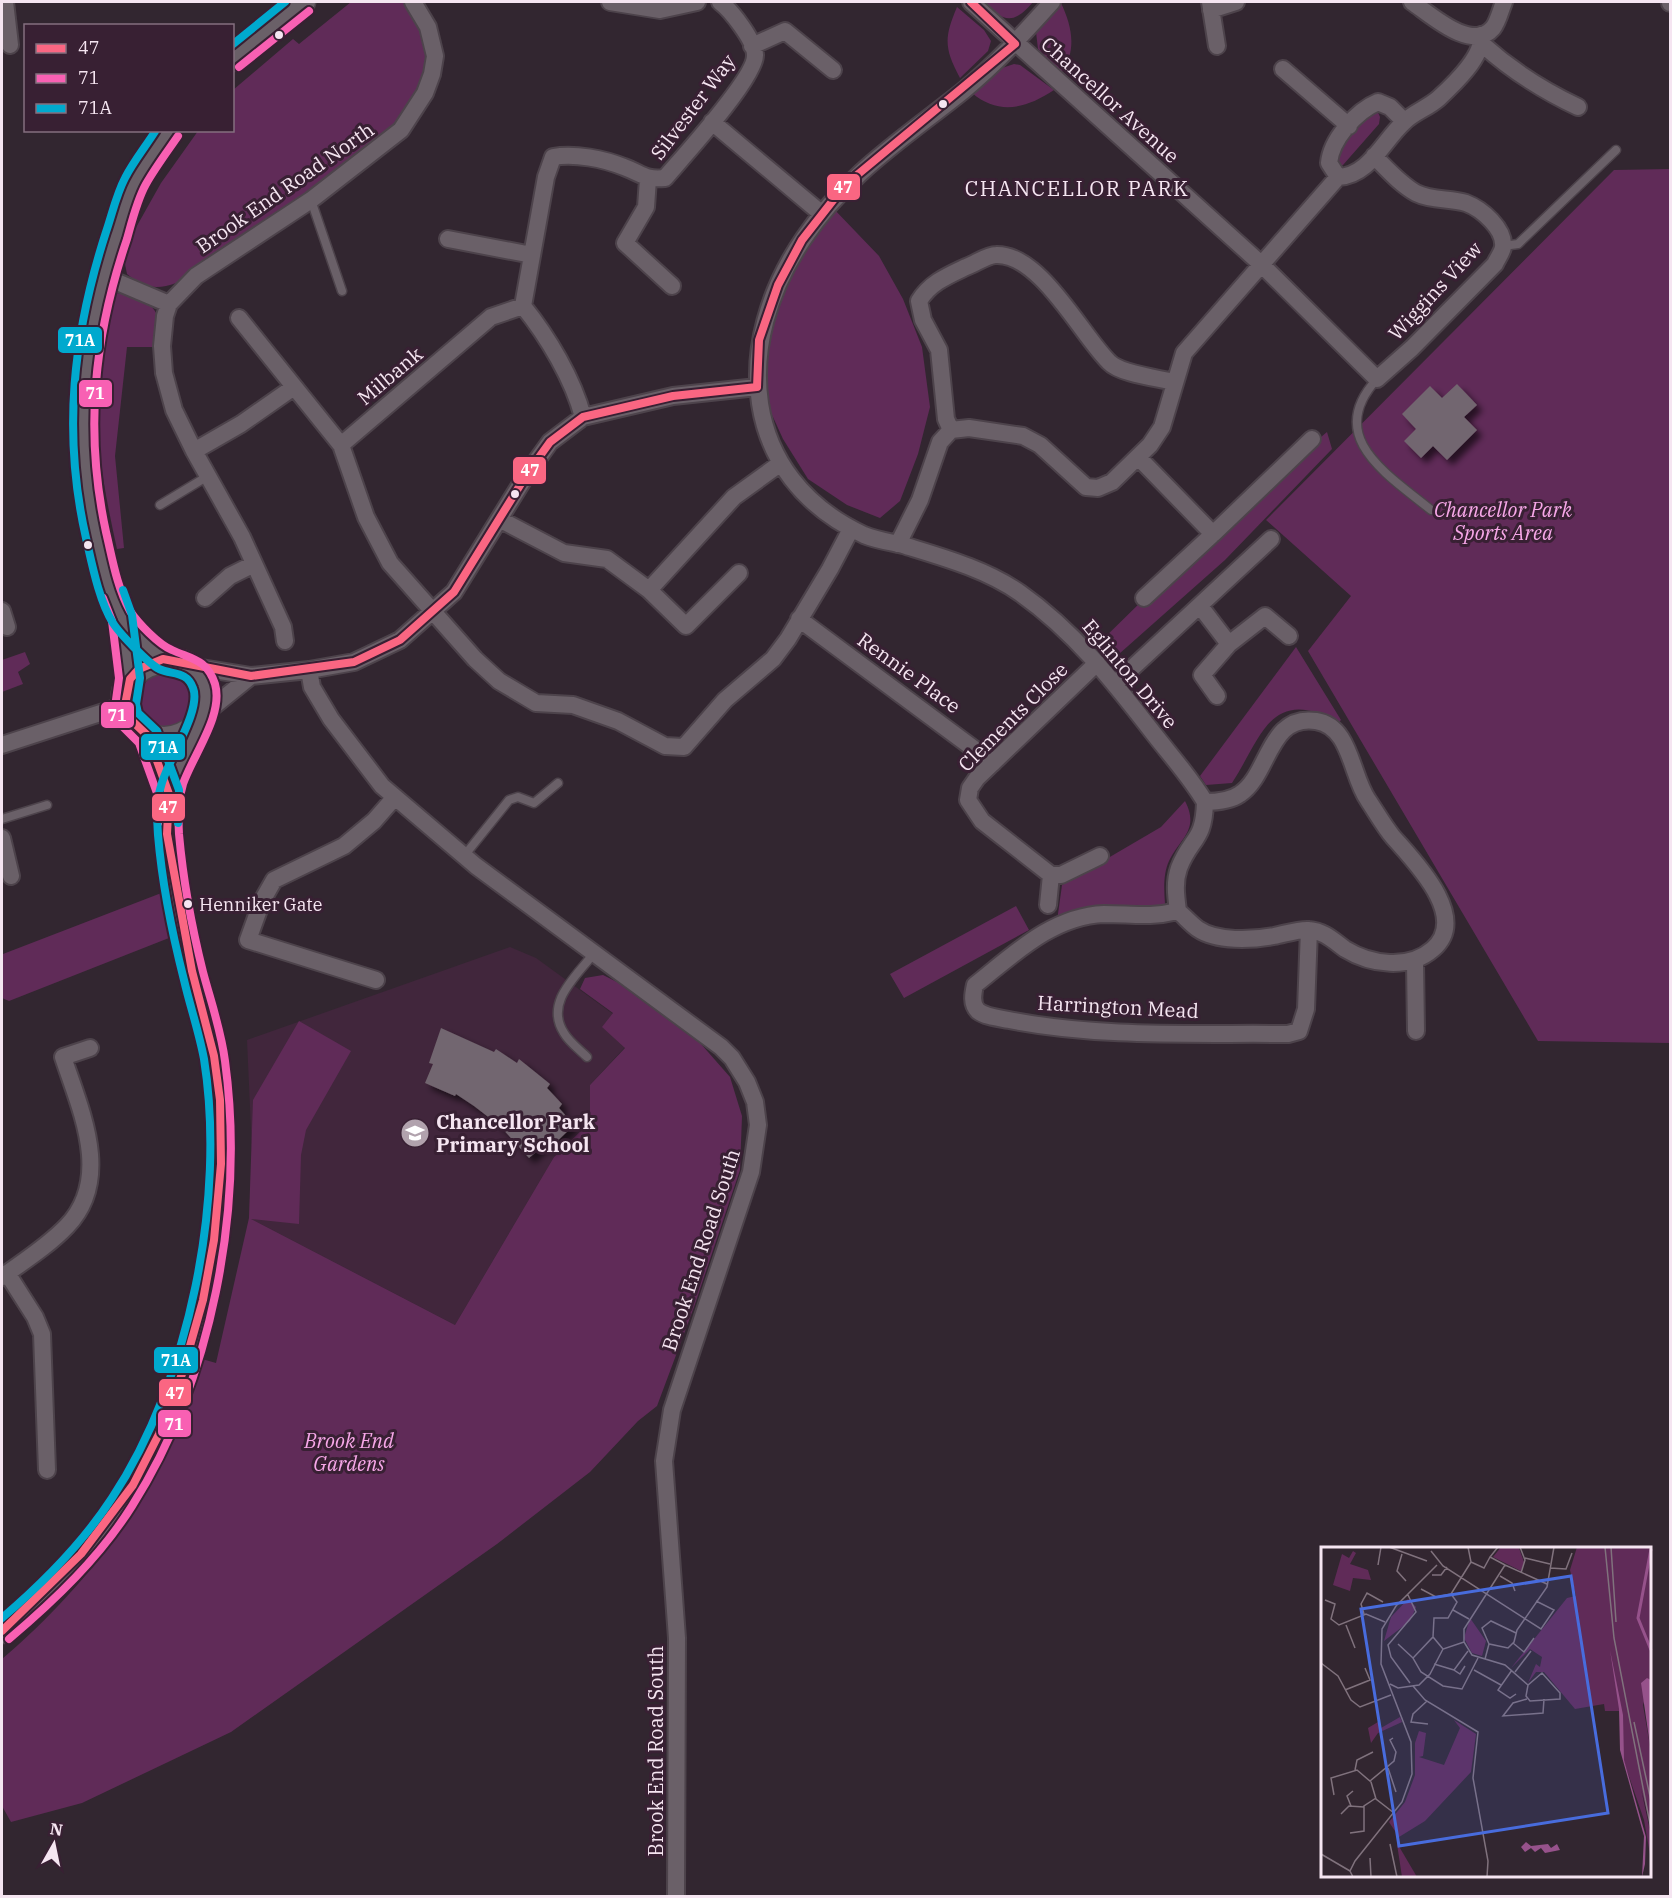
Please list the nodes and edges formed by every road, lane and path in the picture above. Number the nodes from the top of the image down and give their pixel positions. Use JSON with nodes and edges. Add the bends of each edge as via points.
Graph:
{"nodes":[{"id":1,"x":5,"y":2,"type":"edge"},
{"id":2,"x":303,"y":2,"type":"edge"},
{"id":3,"x":413,"y":2,"type":"edge"},
{"id":4,"x":610,"y":2,"type":"edge"},
{"id":5,"x":697,"y":2,"type":"edge"},
{"id":6,"x":720,"y":2,"type":"edge"},
{"id":7,"x":971,"y":2,"type":"edge"},
{"id":8,"x":1052,"y":2,"type":"edge"},
{"id":9,"x":1236,"y":2,"type":"edge"},
{"id":10,"x":1412,"y":2,"type":"edge"},
{"id":11,"x":1504,"y":2,"type":"edge"},
{"id":12,"x":1210,"y":6,"type":"edge"},
{"id":13,"x":1482,"y":39,"type":"junction"},
{"id":14,"x":1015,"y":44,"type":"junction"},
{"id":15,"x":12,"y":45,"type":"edge"},
{"id":16,"x":752,"y":46,"type":"junction"},
{"id":17,"x":1216,"y":46,"type":"dead end"},
{"id":18,"x":234,"y":57,"type":"edge"},
{"id":19,"x":1283,"y":69,"type":"dead end"},
{"id":20,"x":833,"y":70,"type":"dead end"},
{"id":21,"x":1578,"y":106,"type":"dead end"},
{"id":22,"x":1404,"y":121,"type":"junction"},
{"id":23,"x":712,"y":122,"type":"junction"},
{"id":24,"x":1349,"y":126,"type":"junction"},
{"id":25,"x":166,"y":132,"type":"edge"},
{"id":26,"x":1616,"y":150,"type":"dead end"},
{"id":27,"x":1374,"y":156,"type":"junction"},
{"id":28,"x":1338,"y":177,"type":"junction"},
{"id":29,"x":648,"y":179,"type":"junction"},
{"id":30,"x":311,"y":200,"type":"junction"},
{"id":31,"x":822,"y":214,"type":"junction"},
{"id":32,"x":448,"y":239,"type":"dead end"},
{"id":33,"x":1503,"y":246,"type":"junction"},
{"id":34,"x":532,"y":255,"type":"junction"},
{"id":35,"x":1261,"y":264,"type":"junction"},
{"id":36,"x":104,"y":276,"type":"junction"},
{"id":37,"x":672,"y":286,"type":"dead end"},
{"id":38,"x":342,"y":291,"type":"dead end"},
{"id":39,"x":169,"y":304,"type":"junction"},
{"id":40,"x":523,"y":306,"type":"junction"},
{"id":41,"x":239,"y":318,"type":"dead end"},
{"id":42,"x":1377,"y":379,"type":"junction"},
{"id":43,"x":1174,"y":382,"type":"junction"},
{"id":44,"x":294,"y":387,"type":"junction"},
{"id":45,"x":757,"y":387,"type":"junction"},
{"id":46,"x":584,"y":417,"type":"junction"},
{"id":47,"x":951,"y":430,"type":"junction"},
{"id":48,"x":1312,"y":439,"type":"dead end"},
{"id":49,"x":341,"y":445,"type":"junction"},
{"id":50,"x":194,"y":451,"type":"junction"},
{"id":51,"x":1138,"y":457,"type":"junction"},
{"id":52,"x":781,"y":463,"type":"junction"},
{"id":53,"x":208,"y":476,"type":"junction"},
{"id":54,"x":160,"y":505,"type":"dead end"},
{"id":55,"x":1431,"y":510,"type":"dead end"},
{"id":56,"x":501,"y":520,"type":"junction"},
{"id":57,"x":851,"y":528,"type":"junction"},
{"id":58,"x":1213,"y":534,"type":"junction"},
{"id":59,"x":1271,"y":539,"type":"dead end"},
{"id":60,"x":898,"y":544,"type":"junction"},
{"id":61,"x":254,"y":564,"type":"junction"},
{"id":62,"x":739,"y":573,"type":"dead end"},
{"id":63,"x":649,"y":590,"type":"junction"},
{"id":64,"x":205,"y":598,"type":"dead end"},
{"id":65,"x":1144,"y":598,"type":"dead end"},
{"id":66,"x":1200,"y":606,"type":"junction"},
{"id":67,"x":433,"y":612,"type":"junction"},
{"id":68,"x":122,"y":618,"type":"junction"},
{"id":69,"x":800,"y":619,"type":"junction"},
{"id":70,"x":1289,"y":636,"type":"dead end"},
{"id":71,"x":285,"y":641,"type":"dead end"},
{"id":72,"x":1229,"y":644,"type":"junction"},
{"id":73,"x":163,"y":659,"type":"junction"},
{"id":74,"x":1097,"y":663,"type":"junction"},
{"id":75,"x":189,"y":666,"type":"junction"},
{"id":76,"x":309,"y":669,"type":"junction"},
{"id":77,"x":250,"y":676,"type":"junction"},
{"id":78,"x":130,"y":679,"type":"junction"},
{"id":79,"x":1115,"y":684,"type":"junction"},
{"id":80,"x":1217,"y":696,"type":"dead end"},
{"id":81,"x":125,"y":705,"type":"junction"},
{"id":82,"x":200,"y":719,"type":"junction"},
{"id":83,"x":148,"y":736,"type":"junction"},
{"id":84,"x":2,"y":745,"type":"edge"},
{"id":85,"x":993,"y":763,"type":"junction"},
{"id":86,"x":558,"y":783,"type":"dead end"},
{"id":87,"x":169,"y":794,"type":"junction"},
{"id":88,"x":395,"y":797,"type":"junction"},
{"id":89,"x":1205,"y":802,"type":"junction"},
{"id":90,"x":47,"y":805,"type":"dead end"},
{"id":91,"x":2,"y":819,"type":"edge"},
{"id":92,"x":2,"y":838,"type":"edge"},
{"id":93,"x":464,"y":856,"type":"junction"},
{"id":94,"x":1100,"y":856,"type":"dead end"},
{"id":95,"x":1051,"y":875,"type":"junction"},
{"id":96,"x":11,"y":876,"type":"dead end"},
{"id":97,"x":1048,"y":905,"type":"dead end"},
{"id":98,"x":1178,"y":911,"type":"junction"},
{"id":99,"x":1309,"y":930,"type":"junction"},
{"id":100,"x":595,"y":952,"type":"junction"},
{"id":101,"x":1415,"y":962,"type":"junction"},
{"id":102,"x":376,"y":980,"type":"dead end"},
{"id":103,"x":1416,"y":1031,"type":"dead end"},
{"id":104,"x":90,"y":1048,"type":"dead end"},
{"id":105,"x":587,"y":1057,"type":"dead end"},
{"id":106,"x":4,"y":1275,"type":"edge"},
{"id":107,"x":47,"y":1470,"type":"dead end"},
{"id":108,"x":2,"y":1631,"type":"edge"},
{"id":109,"x":676,"y":1896,"type":"edge"}],
"edges":[{"from":1,"to":15,"type":"street"},
{"from":2,"to":18,"type":"street"},
{"from":3,"to":30,"type":"street","name":"Brook End Road North","via":[[428,27],[435,56],[425,93],[401,130]]},
{"from":4,"to":5,"type":"street","via":[[660,10]]},
{"from":6,"to":16,"type":"street","name":"Silvester Way"},
{"from":7,"to":14,"type":"street","name":"Chancellor Avenue"},
{"from":8,"to":14,"type":"street","name":"Eglinton Drive"},
{"from":9,"to":12,"type":"street"},
{"from":10,"to":13,"type":"street","via":[[1451,30]]},
{"from":11,"to":13,"type":"street","via":[[1493,28]]},
{"from":12,"to":17,"type":"street"},
{"from":13,"to":21,"type":"street","via":[[1508,67],[1546,92]]},
{"from":13,"to":22,"type":"street","via":[[1474,59],[1438,99]]},
{"from":14,"to":31,"type":"street","name":"Eglinton Drive","via":[[872,161],[845,185]]},
{"from":14,"to":35,"type":"street","name":"Chancellor Avenue"},
{"from":16,"to":20,"type":"street","name":"Silvester Way","via":[[785,31]]},
{"from":16,"to":23,"type":"street","name":"Silvester Way","via":[[756,54],[752,67]]},
{"from":19,"to":24,"type":"street"},
{"from":22,"to":24,"type":"street","via":[[1390,107],[1378,102],[1367,106]]},
{"from":22,"to":27,"type":"street"},
{"from":23,"to":29,"type":"street","name":"Silvester Way","via":[[665,178]]},
{"from":23,"to":31,"type":"street"},
{"from":24,"to":28,"type":"street","via":[[1330,152],[1329,163]]},
{"from":25,"to":36,"type":"street","via":[[134,183]]},
{"from":26,"to":33,"type":"lane","via":[[1518,244]]},
{"from":27,"to":28,"type":"street","via":[[1351,176]]},
{"from":27,"to":33,"type":"street","name":"Wiggins View","via":[[1416,193],[1477,209],[1500,230]]},
{"from":28,"to":35,"type":"street"},
{"from":29,"to":34,"type":"street","name":"Silvester Way","via":[[624,167],[568,154],[553,157]]},
{"from":29,"to":37,"type":"street","name":"Silvester Way","via":[[646,207],[625,243]]},
{"from":30,"to":38,"type":"lane"},
{"from":30,"to":39,"type":"street","name":"Brook End Road North","via":[[196,276]]},
{"from":31,"to":45,"type":"street","name":"Eglinton Drive","via":[[802,240],[778,285],[759,340]]},
{"from":32,"to":34,"type":"street"},
{"from":33,"to":42,"type":"street","name":"Wiggins View","via":[[1495,264]]},
{"from":34,"to":40,"type":"street","name":"Silvester Way"},
{"from":35,"to":42,"type":"street","name":"Chancellor Avenue"},
{"from":35,"to":43,"type":"street","via":[[1184,353]]},
{"from":36,"to":39,"type":"street"},
{"from":36,"to":68,"type":"street","via":[[85,363],[83,456],[104,570]]},
{"from":39,"to":50,"type":"street","via":[[162,346],[164,373],[174,410]]},
{"from":40,"to":46,"type":"street","via":[[578,397]]},
{"from":40,"to":49,"type":"street","name":"Milbank","via":[[491,317]]},
{"from":41,"to":44,"type":"street"},
{"from":42,"to":55,"type":"lane","via":[[1359,408],[1356,431],[1362,447]]},
{"from":43,"to":47,"type":"street","via":[[1110,364],[1051,289],[1013,258],[995,255],[927,288],[919,301],[923,320],[939,350],[946,419]]},
{"from":43,"to":51,"type":"street","via":[[1162,427]]},
{"from":44,"to":49,"type":"street"},
{"from":44,"to":50,"type":"street"},
{"from":45,"to":46,"type":"street","via":[[673,396]]},
{"from":45,"to":52,"type":"street","name":"Eglinton Drive","via":[[764,422]]},
{"from":46,"to":56,"type":"street","via":[[550,442]]},
{"from":47,"to":51,"type":"street","via":[[969,428],[1023,436],[1040,445],[1086,487],[1098,488],[1112,482]]},
{"from":47,"to":60,"type":"street","via":[[940,442],[920,500]]},
{"from":48,"to":58,"type":"street"},
{"from":49,"to":67,"type":"street","via":[[380,546]]},
{"from":50,"to":53,"type":"street"},
{"from":51,"to":58,"type":"street"},
{"from":52,"to":57,"type":"street","name":"Eglinton Drive","via":[[805,494]]},
{"from":52,"to":63,"type":"street","via":[[734,497]]},
{"from":53,"to":54,"type":"lane"},
{"from":53,"to":61,"type":"street"},
{"from":56,"to":63,"type":"street","via":[[564,553],[607,558]]},
{"from":56,"to":67,"type":"street","via":[[454,592]]},
{"from":57,"to":60,"type":"street","name":"Eglinton Drive"},
{"from":57,"to":69,"type":"street"},
{"from":58,"to":65,"type":"street"},
{"from":59,"to":66,"type":"street"},
{"from":60,"to":74,"type":"street","name":"Eglinton Drive","via":[[980,572],[1016,591],[1049,615]]},
{"from":61,"to":64,"type":"street","via":[[230,576]]},
{"from":61,"to":71,"type":"street","via":[[283,627]]},
{"from":62,"to":63,"type":"street","via":[[686,626]]},
{"from":66,"to":72,"type":"street"},
{"from":66,"to":79,"type":"street"},
{"from":67,"to":69,"type":"street","via":[[499,681],[536,703],[573,705],[618,721],[665,746],[684,747],[725,700],[772,659]]},
{"from":67,"to":76,"type":"street","via":[[400,640],[354,662]]},
{"from":68,"to":73,"type":"street"},
{"from":68,"to":78,"type":"street"},
{"from":69,"to":85,"type":"street","name":"Rennie Place"},
{"from":70,"to":72,"type":"street","via":[[1265,616]]},
{"from":72,"to":80,"type":"street","via":[[1202,675]]},
{"from":73,"to":75,"type":"street"},
{"from":73,"to":78,"type":"street","via":[[144,665]]},
{"from":74,"to":79,"type":"street","name":"Eglinton Drive"},
{"from":74,"to":85,"type":"street","name":"Clements Close"},
{"from":75,"to":77,"type":"street"},
{"from":75,"to":82,"type":"street","via":[[204,687],[206,700]]},
{"from":76,"to":77,"type":"street"},
{"from":76,"to":88,"type":"street","name":"Brook End Road South","via":[[312,687],[331,719],[382,786]]},
{"from":77,"to":82,"type":"street"},
{"from":78,"to":81,"type":"street"},
{"from":79,"to":89,"type":"street","name":"Eglinton Drive"},
{"from":81,"to":83,"type":"street","via":[[133,723]]},
{"from":81,"to":84,"type":"street"},
{"from":82,"to":83,"type":"street","via":[[187,734],[174,739]]},
{"from":82,"to":87,"type":"street"},
{"from":83,"to":87,"type":"street"},
{"from":85,"to":95,"type":"street","name":"Clements Close","via":[[970,788],[968,800],[972,810]]},
{"from":86,"to":93,"type":"lane","via":[[534,803],[518,797],[509,800]]},
{"from":87,"to":108,"type":"street","via":[[167,834],[220,1100],[221,1164],[214,1240],[203,1300],[159,1434],[133,1485],[81,1554]]},
{"from":88,"to":93,"type":"street","name":"Brook End Road South"},
{"from":88,"to":102,"type":"street","via":[[344,846],[274,880],[261,901],[248,940]]},
{"from":89,"to":98,"type":"street","via":[[1204,828],[1179,869],[1175,886]]},
{"from":89,"to":101,"type":"street","via":[[1241,794],[1283,730],[1297,722],[1327,723],[1346,748],[1365,796],[1430,880],[1441,903],[1444,933],[1436,947]]},
{"from":90,"to":91,"type":"lane"},
{"from":92,"to":96,"type":"street"},
{"from":93,"to":100,"type":"street","name":"Brook End Road South"},
{"from":94,"to":95,"type":"street","via":[[1061,875]]},
{"from":95,"to":97,"type":"street"},
{"from":98,"to":99,"type":"street","via":[[1200,930],[1216,936],[1270,937]]},
{"from":98,"to":99,"type":"street","name":"Harrington Mead","via":[[1139,917],[1103,914],[1068,921],[1031,940],[975,986],[975,1009],[1027,1023],[1117,1032],[1288,1034],[1299,1031],[1303,1023]]},
{"from":99,"to":101,"type":"street","via":[[1376,961]]},
{"from":100,"to":105,"type":"lane","via":[[560,996],[557,1014],[564,1034]]},
{"from":100,"to":109,"type":"street","name":"Brook End Road South","via":[[732,1058],[747,1082],[758,1125],[752,1172],[672,1410],[664,1461],[677,1638]]},
{"from":101,"to":103,"type":"street"},
{"from":104,"to":106,"type":"street","via":[[63,1057],[86,1128],[91,1162],[86,1195],[68,1225]]},
{"from":106,"to":107,"type":"street","via":[[35,1317],[42,1334]]}]}
